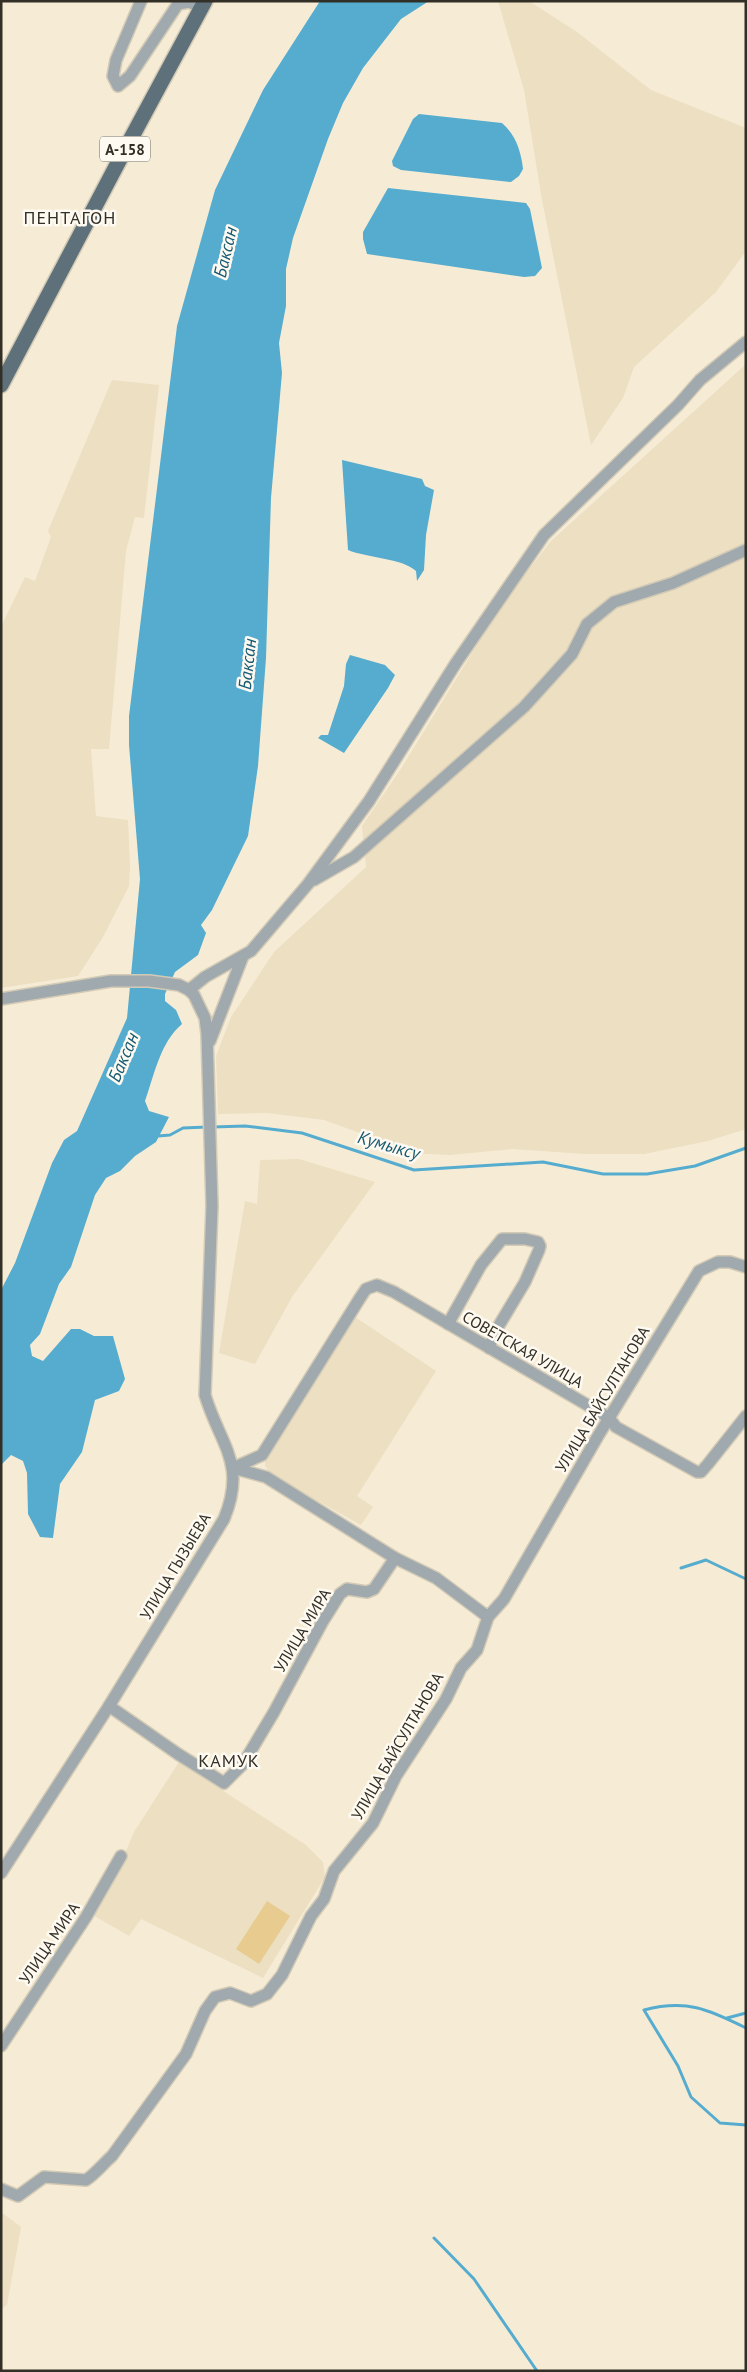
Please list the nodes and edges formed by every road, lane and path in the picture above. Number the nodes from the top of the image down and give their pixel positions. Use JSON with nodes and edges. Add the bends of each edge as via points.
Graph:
{"nodes":[{"id":1,"x":141,"y":1,"type":"edge"},
{"id":2,"x":204,"y":4,"type":"edge"},
{"id":3,"x":746,"y":342,"type":"edge"},
{"id":4,"x":1,"y":386,"type":"edge"},
{"id":5,"x":746,"y":550,"type":"edge"},
{"id":6,"x":308,"y":884,"type":"junction"},
{"id":7,"x":243,"y":956,"type":"junction"},
{"id":8,"x":184,"y":987,"type":"junction"},
{"id":9,"x":1,"y":999,"type":"edge"},
{"id":10,"x":208,"y":1046,"type":"junction"},
{"id":11,"x":746,"y":1267,"type":"edge"},
{"id":12,"x":448,"y":1324,"type":"junction"},
{"id":13,"x":488,"y":1348,"type":"junction"},
{"id":14,"x":746,"y":1416,"type":"edge"},
{"id":15,"x":609,"y":1418,"type":"junction"},
{"id":16,"x":233,"y":1468,"type":"junction"},
{"id":17,"x":395,"y":1558,"type":"junction"},
{"id":18,"x":488,"y":1617,"type":"junction"},
{"id":19,"x":109,"y":1706,"type":"junction"},
{"id":20,"x":121,"y":1856,"type":"dead end"},
{"id":21,"x":1,"y":1874,"type":"edge"},
{"id":22,"x":1,"y":2046,"type":"edge"},
{"id":23,"x":1,"y":2189,"type":"edge"}],
"edges":[{"from":1,"to":2,"type":"street","via":[[116,60],[113,76],[118,86],[130,76],[178,4]]},
{"from":2,"to":4,"type":"main road","number":"А-158"},
{"from":3,"to":6,"type":"street","via":[[700,380],[544,535],[456,663],[369,801]]},
{"from":5,"to":6,"type":"street","via":[[673,583],[614,602],[587,624],[572,654],[524,707],[354,857]]},
{"from":6,"to":7,"type":"street","via":[[266,936]]},
{"from":7,"to":8,"type":"street"},
{"from":7,"to":10,"type":"street"},
{"from":8,"to":9,"type":"street","via":[[126,980]]},
{"from":8,"to":10,"type":"street","via":[[202,1010]]},
{"from":10,"to":16,"type":"street","via":[[212,1206],[205,1395]]},
{"from":11,"to":15,"type":"street","name":"УЛИЦА БАЙСУЛТАНОВА","via":[[718,1262],[699,1271]]},
{"from":12,"to":13,"type":"street","name":"СОВЕТСКАЯ УЛИЦА"},
{"from":12,"to":13,"type":"street","via":[[481,1266],[502,1239],[525,1238],[538,1242],[539,1250],[525,1282]]},
{"from":12,"to":16,"type":"street","name":"СОВЕТСКАЯ УЛИЦА","via":[[383,1286],[366,1289],[262,1455]]},
{"from":13,"to":15,"type":"street","name":"СОВЕТСКАЯ УЛИЦА"},
{"from":14,"to":15,"type":"street","name":"СОВЕТСКАЯ УЛИЦА","via":[[705,1467],[697,1472],[616,1427]]},
{"from":15,"to":18,"type":"street","name":"УЛИЦА БАЙСУЛТАНОВА","via":[[504,1599]]},
{"from":16,"to":17,"type":"street","via":[[266,1477]]},
{"from":16,"to":19,"type":"street","name":"УЛИЦА ГЫЗЫЕВА","via":[[232,1494],[224,1519]]},
{"from":17,"to":18,"type":"street","via":[[436,1578]]},
{"from":17,"to":19,"type":"street","name":"УЛИЦА МИРА","via":[[374,1589],[367,1592],[347,1589],[340,1594],[243,1764],[224,1783]]},
{"from":18,"to":23,"type":"street","name":"УЛИЦА БАЙСУЛТАНОВА","via":[[477,1650],[457,1676],[446,1699],[396,1776],[373,1823],[334,1871],[324,1899],[282,1975],[267,1994],[251,2001],[230,1992],[215,1997],[205,2011],[186,2054],[112,2156],[86,2180],[44,2177],[18,2196]]},
{"from":19,"to":21,"type":"street","name":"УЛИЦА ГЫЗЫЕВА"},
{"from":20,"to":22,"type":"street","name":"УЛИЦА МИРА","via":[[86,1918]]}]}
